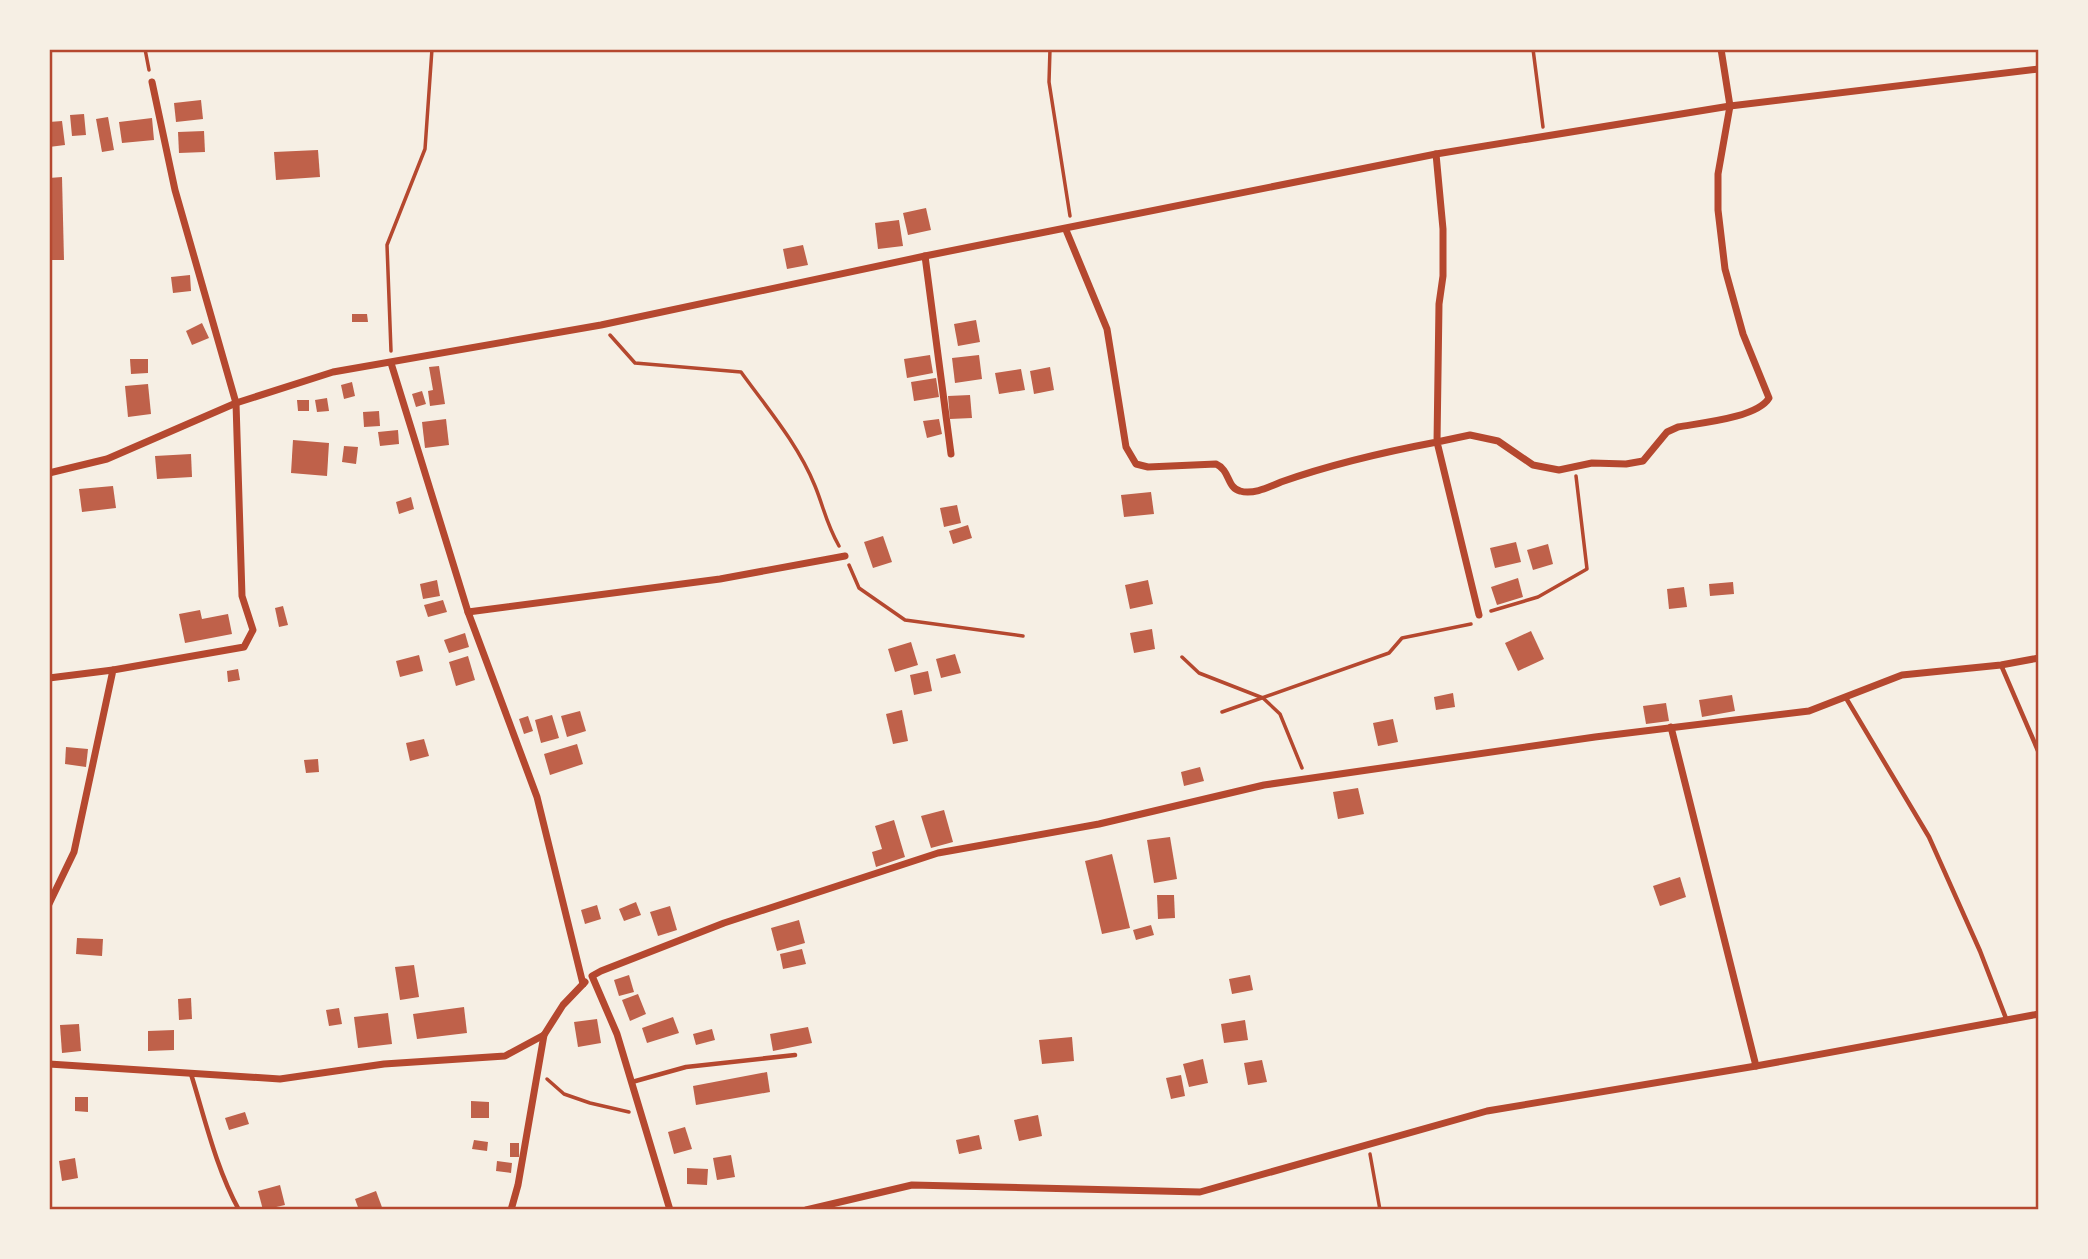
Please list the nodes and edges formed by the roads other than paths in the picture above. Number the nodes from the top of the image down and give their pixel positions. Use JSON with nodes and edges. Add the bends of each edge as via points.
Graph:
{"nodes":[{"id":1,"x":1721,"y":49,"type":"edge"},
{"id":2,"x":2039,"y":69,"type":"edge"},
{"id":3,"x":152,"y":82,"type":"road end"},
{"id":4,"x":1730,"y":106,"type":"junction"},
{"id":5,"x":1436,"y":154,"type":"junction"},
{"id":6,"x":1069,"y":229,"type":"junction"},
{"id":7,"x":925,"y":257,"type":"junction"},
{"id":8,"x":391,"y":363,"type":"junction"},
{"id":9,"x":236,"y":403,"type":"junction"},
{"id":10,"x":1437,"y":442,"type":"junction"},
{"id":11,"x":951,"y":454,"type":"dead end"},
{"id":12,"x":49,"y":473,"type":"edge"},
{"id":13,"x":845,"y":556,"type":"road end"},
{"id":14,"x":468,"y":612,"type":"junction"},
{"id":15,"x":1479,"y":615,"type":"road end"},
{"id":16,"x":2039,"y":658,"type":"edge"},
{"id":17,"x":2001,"y":665,"type":"junction"},
{"id":18,"x":113,"y":670,"type":"junction"},
{"id":19,"x":49,"y":678,"type":"edge"},
{"id":20,"x":1846,"y":698,"type":"junction"},
{"id":21,"x":1671,"y":727,"type":"junction"},
{"id":22,"x":2039,"y":753,"type":"edge"},
{"id":23,"x":49,"y":904,"type":"edge"},
{"id":24,"x":592,"y":976,"type":"junction"},
{"id":25,"x":583,"y":984,"type":"junction"},
{"id":26,"x":2039,"y":1014,"type":"edge"},
{"id":27,"x":2007,"y":1021,"type":"junction"},
{"id":28,"x":544,"y":1035,"type":"junction"},
{"id":29,"x":794,"y":1055,"type":"dead end"},
{"id":30,"x":49,"y":1063,"type":"edge"},
{"id":31,"x":1756,"y":1066,"type":"junction"},
{"id":32,"x":191,"y":1073,"type":"junction"},
{"id":33,"x":632,"y":1082,"type":"junction"},
{"id":34,"x":239,"y":1210,"type":"edge"},
{"id":35,"x":511,"y":1210,"type":"edge"},
{"id":36,"x":670,"y":1210,"type":"edge"},
{"id":37,"x":806,"y":1210,"type":"edge"}],
"edges":[{"from":1,"to":4,"type":"street"},
{"from":2,"to":4,"type":"street"},
{"from":3,"to":9,"type":"street","via":[[175,190]]},
{"from":4,"to":5,"type":"street"},
{"from":4,"to":10,"type":"street","via":[[1718,174],[1725,269],[1743,334],[1769,398],[1766,403],[1751,412],[1678,427],[1667,432],[1643,461],[1626,464],[1592,463],[1559,470],[1533,465],[1498,441],[1470,435]]},
{"from":5,"to":6,"type":"street"},
{"from":5,"to":10,"type":"street","via":[[1443,229]]},
{"from":6,"to":7,"type":"street"},
{"from":6,"to":10,"type":"street","via":[[1107,329],[1126,447],[1136,464],[1216,464],[1224,468],[1234,488],[1256,491],[1325,467]]},
{"from":7,"to":8,"type":"street","via":[[601,325]]},
{"from":7,"to":11,"type":"street"},
{"from":8,"to":9,"type":"street","via":[[333,372]]},
{"from":8,"to":14,"type":"street"},
{"from":9,"to":12,"type":"street","via":[[107,459]]},
{"from":9,"to":18,"type":"street","via":[[242,596],[253,630],[244,647]]},
{"from":10,"to":15,"type":"street"},
{"from":13,"to":14,"type":"street","via":[[720,579]]},
{"from":14,"to":25,"type":"street","via":[[537,797]]},
{"from":16,"to":17,"type":"street"},
{"from":17,"to":20,"type":"street","via":[[1902,675]]},
{"from":17,"to":22,"type":"lane"},
{"from":18,"to":19,"type":"street"},
{"from":18,"to":23,"type":"street","via":[[74,852]]},
{"from":20,"to":21,"type":"street","via":[[1809,711]]},
{"from":20,"to":27,"type":"lane","via":[[1929,837]]},
{"from":21,"to":24,"type":"street","via":[[1264,785],[1099,824],[938,853],[724,923]]},
{"from":21,"to":31,"type":"street"},
{"from":24,"to":25,"type":"street"},
{"from":24,"to":33,"type":"street"},
{"from":25,"to":28,"type":"street"},
{"from":26,"to":27,"type":"street"},
{"from":27,"to":31,"type":"street"},
{"from":28,"to":32,"type":"street","via":[[505,1056],[384,1064],[280,1079]]},
{"from":28,"to":35,"type":"street"},
{"from":29,"to":33,"type":"lane","via":[[686,1067]]},
{"from":30,"to":32,"type":"street"},
{"from":31,"to":37,"type":"street","via":[[1487,1111],[1200,1192],[912,1185]]},
{"from":32,"to":34,"type":"lane"},
{"from":33,"to":36,"type":"street"}]}
